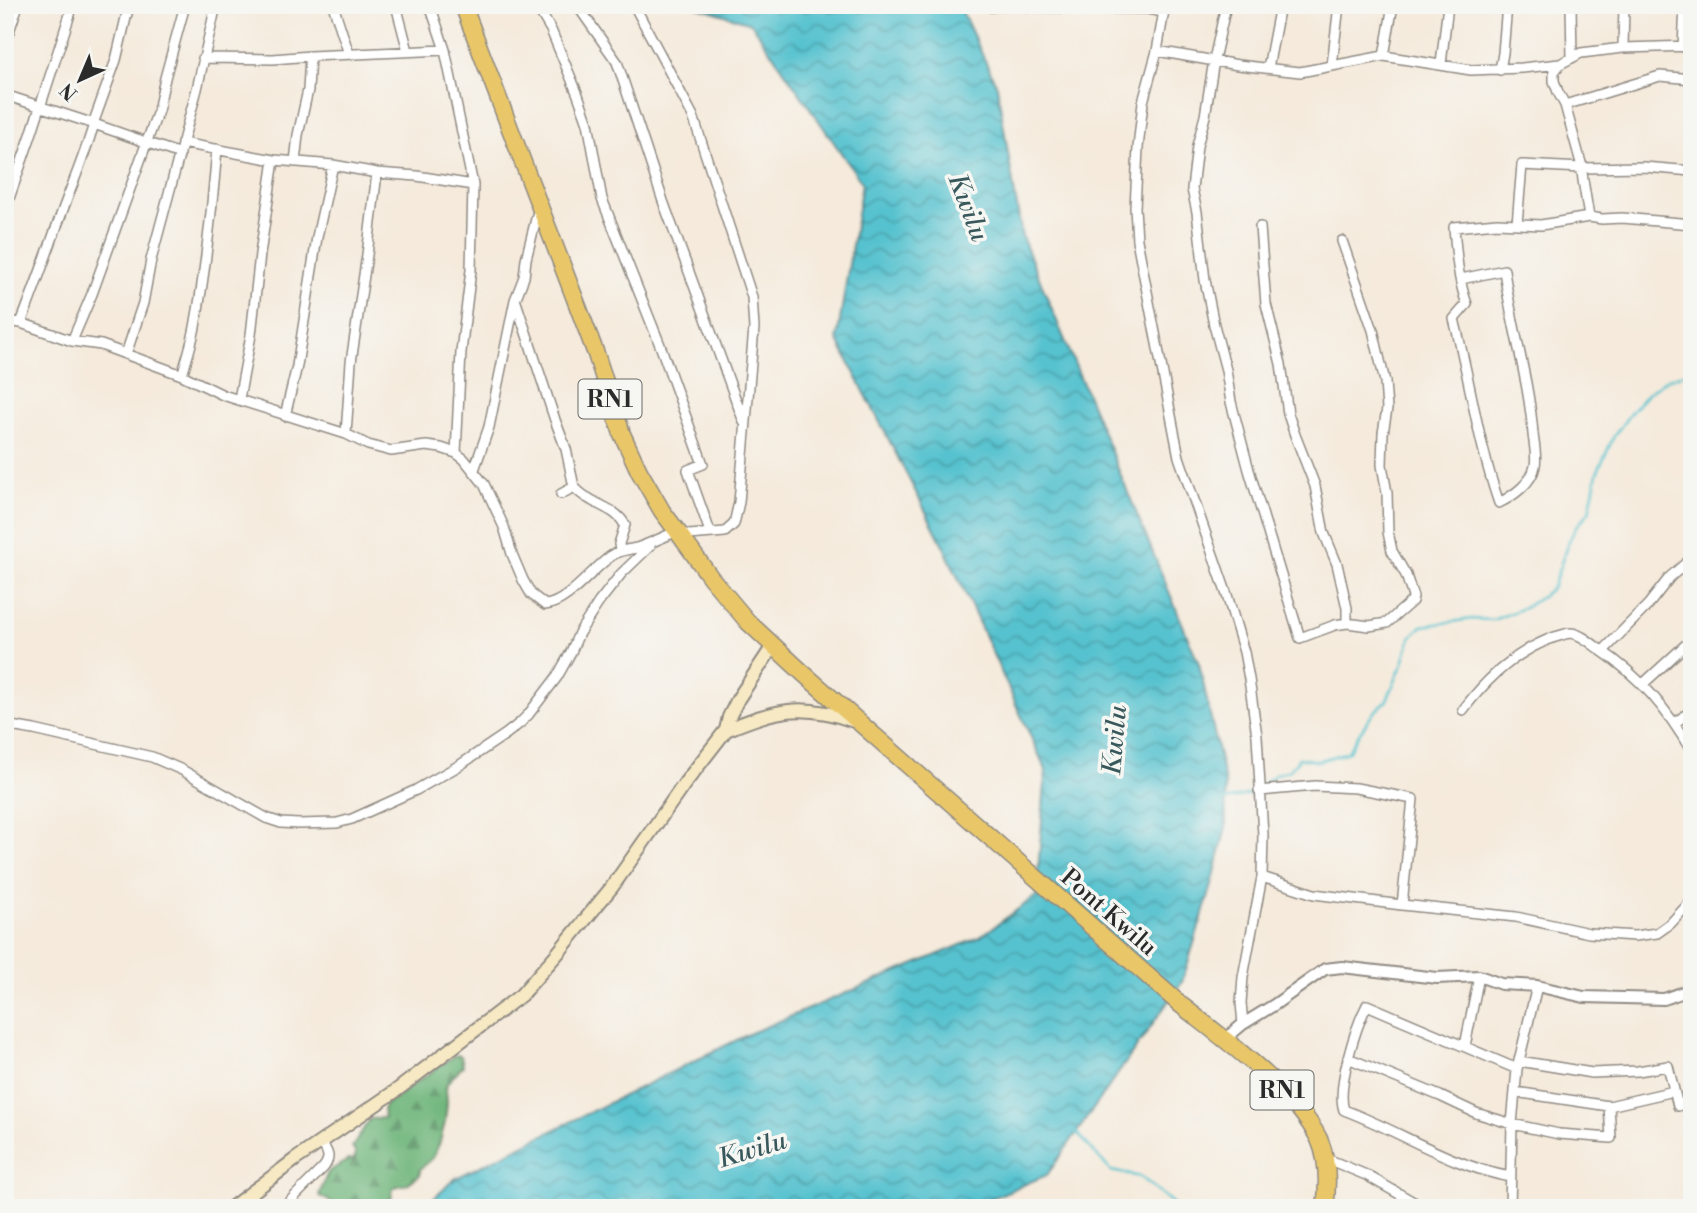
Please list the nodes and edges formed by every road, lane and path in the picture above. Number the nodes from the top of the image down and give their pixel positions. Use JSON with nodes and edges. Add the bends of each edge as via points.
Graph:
{"nodes":[{"id":1,"x":18,"y":5,"type":"edge"},
{"id":2,"x":73,"y":5,"type":"edge"},
{"id":3,"x":129,"y":5,"type":"edge"},
{"id":4,"x":185,"y":5,"type":"edge"},
{"id":5,"x":216,"y":5,"type":"edge"},
{"id":6,"x":333,"y":5,"type":"edge"},
{"id":7,"x":396,"y":5,"type":"edge"},
{"id":8,"x":430,"y":5,"type":"edge"},
{"id":9,"x":463,"y":5,"type":"edge"},
{"id":10,"x":536,"y":5,"type":"edge"},
{"id":11,"x":577,"y":5,"type":"edge"},
{"id":12,"x":634,"y":5,"type":"edge"},
{"id":13,"x":1005,"y":5,"type":"edge"},
{"id":14,"x":1014,"y":5,"type":"edge"},
{"id":15,"x":1226,"y":5,"type":"edge"},
{"id":16,"x":1280,"y":5,"type":"edge"},
{"id":17,"x":1339,"y":5,"type":"edge"},
{"id":18,"x":1393,"y":5,"type":"edge"},
{"id":19,"x":1448,"y":5,"type":"edge"},
{"id":20,"x":1507,"y":5,"type":"edge"},
{"id":21,"x":1571,"y":5,"type":"edge"},
{"id":22,"x":1624,"y":5,"type":"edge"},
{"id":23,"x":1685,"y":5,"type":"edge"},
{"id":24,"x":1086,"y":6,"type":"edge"},
{"id":25,"x":991,"y":7,"type":"dead end"},
{"id":26,"x":1164,"y":8,"type":"edge"},
{"id":27,"x":5,"y":43,"type":"edge"},
{"id":28,"x":1687,"y":47,"type":"edge"},
{"id":29,"x":1623,"y":48,"type":"junction"},
{"id":30,"x":445,"y":50,"type":"junction"},
{"id":31,"x":408,"y":51,"type":"junction"},
{"id":32,"x":1157,"y":51,"type":"junction"},
{"id":33,"x":349,"y":54,"type":"junction"},
{"id":34,"x":310,"y":56,"type":"junction"},
{"id":35,"x":1384,"y":56,"type":"junction"},
{"id":36,"x":203,"y":58,"type":"junction"},
{"id":37,"x":1572,"y":58,"type":"junction"},
{"id":38,"x":1214,"y":60,"type":"junction"},
{"id":39,"x":1441,"y":64,"type":"junction"},
{"id":40,"x":1560,"y":64,"type":"junction"},
{"id":41,"x":1332,"y":65,"type":"junction"},
{"id":42,"x":1268,"y":68,"type":"junction"},
{"id":43,"x":1500,"y":70,"type":"junction"},
{"id":44,"x":1692,"y":79,"type":"edge"},
{"id":45,"x":5,"y":95,"type":"edge"},
{"id":46,"x":1565,"y":105,"type":"junction"},
{"id":47,"x":40,"y":107,"type":"junction"},
{"id":48,"x":94,"y":124,"type":"junction"},
{"id":49,"x":147,"y":142,"type":"junction"},
{"id":50,"x":182,"y":144,"type":"junction"},
{"id":51,"x":217,"y":149,"type":"junction"},
{"id":52,"x":180,"y":154,"type":"junction"},
{"id":53,"x":274,"y":160,"type":"junction"},
{"id":54,"x":295,"y":162,"type":"junction"},
{"id":55,"x":333,"y":165,"type":"junction"},
{"id":56,"x":1582,"y":168,"type":"junction"},
{"id":57,"x":1692,"y":171,"type":"edge"},
{"id":58,"x":377,"y":173,"type":"junction"},
{"id":59,"x":473,"y":185,"type":"junction"},
{"id":60,"x":539,"y":206,"type":"junction"},
{"id":61,"x":5,"y":210,"type":"edge"},
{"id":62,"x":1589,"y":217,"type":"junction"},
{"id":63,"x":1517,"y":224,"type":"junction"},
{"id":64,"x":1692,"y":224,"type":"edge"},
{"id":65,"x":1260,"y":228,"type":"dead end"},
{"id":66,"x":1342,"y":242,"type":"dead end"},
{"id":67,"x":1461,"y":279,"type":"junction"},
{"id":68,"x":515,"y":300,"type":"junction"},
{"id":69,"x":5,"y":321,"type":"edge"},
{"id":70,"x":21,"y":324,"type":"junction"},
{"id":71,"x":72,"y":341,"type":"junction"},
{"id":72,"x":126,"y":354,"type":"junction"},
{"id":73,"x":182,"y":375,"type":"junction"},
{"id":74,"x":239,"y":399,"type":"junction"},
{"id":75,"x":285,"y":416,"type":"junction"},
{"id":76,"x":746,"y":426,"type":"junction"},
{"id":77,"x":346,"y":434,"type":"junction"},
{"id":78,"x":456,"y":453,"type":"junction"},
{"id":79,"x":474,"y":470,"type":"junction"},
{"id":80,"x":574,"y":487,"type":"junction"},
{"id":81,"x":561,"y":494,"type":"dead end"},
{"id":82,"x":677,"y":531,"type":"junction"},
{"id":83,"x":710,"y":532,"type":"junction"},
{"id":84,"x":660,"y":539,"type":"junction"},
{"id":85,"x":620,"y":551,"type":"junction"},
{"id":86,"x":1692,"y":558,"type":"edge"},
{"id":87,"x":1347,"y":623,"type":"junction"},
{"id":88,"x":1692,"y":639,"type":"edge"},
{"id":89,"x":774,"y":646,"type":"junction"},
{"id":90,"x":1602,"y":651,"type":"junction"},
{"id":91,"x":1643,"y":684,"type":"junction"},
{"id":92,"x":1463,"y":710,"type":"dead end"},
{"id":93,"x":1692,"y":710,"type":"edge"},
{"id":94,"x":1675,"y":723,"type":"junction"},
{"id":95,"x":864,"y":725,"type":"junction"},
{"id":96,"x":5,"y":726,"type":"edge"},
{"id":97,"x":726,"y":730,"type":"junction"},
{"id":98,"x":1692,"y":752,"type":"edge"},
{"id":99,"x":1259,"y":791,"type":"junction"},
{"id":100,"x":1262,"y":877,"type":"junction"},
{"id":101,"x":1692,"y":900,"type":"edge"},
{"id":102,"x":1402,"y":905,"type":"junction"},
{"id":103,"x":1479,"y":976,"type":"junction"},
{"id":104,"x":1537,"y":986,"type":"junction"},
{"id":105,"x":1692,"y":989,"type":"edge"},
{"id":106,"x":1243,"y":1024,"type":"junction"},
{"id":107,"x":1224,"y":1040,"type":"junction"},
{"id":108,"x":1465,"y":1046,"type":"junction"},
{"id":109,"x":1349,"y":1058,"type":"junction"},
{"id":110,"x":1518,"y":1065,"type":"junction"},
{"id":111,"x":1674,"y":1091,"type":"junction"},
{"id":112,"x":1515,"y":1092,"type":"junction"},
{"id":113,"x":1692,"y":1099,"type":"edge"},
{"id":114,"x":1609,"y":1106,"type":"junction"},
{"id":115,"x":1512,"y":1124,"type":"junction"},
{"id":116,"x":322,"y":1143,"type":"junction"},
{"id":117,"x":1325,"y":1158,"type":"junction"},
{"id":118,"x":1510,"y":1177,"type":"junction"},
{"id":119,"x":231,"y":1208,"type":"edge"},
{"id":120,"x":283,"y":1208,"type":"edge"},
{"id":121,"x":1325,"y":1208,"type":"edge"},
{"id":122,"x":1424,"y":1208,"type":"edge"},
{"id":123,"x":1510,"y":1208,"type":"edge"}],
"edges":[{"from":1,"to":27,"type":"street"},
{"from":2,"to":47,"type":"street"},
{"from":3,"to":48,"type":"street"},
{"from":4,"to":49,"type":"street"},
{"from":5,"to":36,"type":"street"},
{"from":6,"to":33,"type":"street"},
{"from":7,"to":31,"type":"street"},
{"from":8,"to":30,"type":"street"},
{"from":9,"to":60,"type":"highway","number":"RN1"},
{"from":10,"to":83,"type":"street","via":[[578,95],[602,199],[703,464],[688,470]]},
{"from":11,"to":76,"type":"street","via":[[617,62]]},
{"from":12,"to":76,"type":"street","via":[[693,116],[752,297]]},
{"from":13,"to":25,"type":"street"},
{"from":14,"to":24,"type":"street"},
{"from":15,"to":38,"type":"street"},
{"from":16,"to":42,"type":"street"},
{"from":17,"to":41,"type":"street"},
{"from":18,"to":35,"type":"street"},
{"from":19,"to":39,"type":"street"},
{"from":20,"to":43,"type":"street"},
{"from":21,"to":37,"type":"street"},
{"from":22,"to":29,"type":"street"},
{"from":23,"to":28,"type":"street"},
{"from":24,"to":26,"type":"street"},
{"from":26,"to":32,"type":"street"},
{"from":28,"to":29,"type":"street"},
{"from":29,"to":37,"type":"street"},
{"from":30,"to":31,"type":"street"},
{"from":30,"to":59,"type":"street"},
{"from":31,"to":33,"type":"street"},
{"from":32,"to":38,"type":"street"},
{"from":32,"to":99,"type":"street","via":[[1143,102],[1138,148],[1137,240],[1179,457],[1244,652],[1257,736]]},
{"from":33,"to":34,"type":"street"},
{"from":34,"to":36,"type":"street"},
{"from":34,"to":54,"type":"street"},
{"from":35,"to":39,"type":"street"},
{"from":35,"to":41,"type":"street"},
{"from":36,"to":50,"type":"street"},
{"from":37,"to":40,"type":"street"},
{"from":38,"to":42,"type":"street"},
{"from":38,"to":87,"type":"street","via":[[1192,189],[1205,280],[1231,402],[1300,638]]},
{"from":39,"to":43,"type":"street"},
{"from":40,"to":43,"type":"street"},
{"from":40,"to":46,"type":"street","via":[[1554,80]]},
{"from":41,"to":42,"type":"street","via":[[1300,72]]},
{"from":44,"to":46,"type":"street","via":[[1660,76]]},
{"from":45,"to":47,"type":"street"},
{"from":46,"to":56,"type":"street"},
{"from":47,"to":48,"type":"street"},
{"from":47,"to":61,"type":"street"},
{"from":48,"to":49,"type":"street"},
{"from":48,"to":70,"type":"street"},
{"from":49,"to":52,"type":"street"},
{"from":49,"to":71,"type":"street"},
{"from":50,"to":51,"type":"street"},
{"from":50,"to":52,"type":"street"},
{"from":51,"to":53,"type":"street"},
{"from":51,"to":73,"type":"street","via":[[201,293]]},
{"from":52,"to":72,"type":"street"},
{"from":53,"to":54,"type":"street"},
{"from":53,"to":74,"type":"street"},
{"from":54,"to":55,"type":"street"},
{"from":55,"to":58,"type":"street"},
{"from":55,"to":75,"type":"street"},
{"from":56,"to":57,"type":"street"},
{"from":56,"to":62,"type":"street"},
{"from":56,"to":63,"type":"street","via":[[1522,165]]},
{"from":58,"to":59,"type":"street"},
{"from":58,"to":77,"type":"street","via":[[351,362]]},
{"from":59,"to":78,"type":"street"},
{"from":60,"to":68,"type":"street"},
{"from":60,"to":82,"type":"highway","number":"RN1","via":[[622,434]]},
{"from":62,"to":63,"type":"street"},
{"from":62,"to":64,"type":"street"},
{"from":63,"to":67,"type":"street","via":[[1454,227]]},
{"from":65,"to":87,"type":"street","via":[[1266,304],[1288,414],[1315,486],[1324,533],[1337,564]]},
{"from":66,"to":87,"type":"street","via":[[1373,330],[1385,382],[1382,465],[1388,532],[1413,597],[1387,623]]},
{"from":67,"to":67,"type":"street","via":[[1467,304],[1454,319],[1499,503],[1520,490],[1535,467],[1532,412],[1504,270]]},
{"from":68,"to":79,"type":"street","via":[[489,427]]},
{"from":68,"to":80,"type":"street","via":[[566,449]]},
{"from":69,"to":70,"type":"street"},
{"from":70,"to":71,"type":"street"},
{"from":71,"to":72,"type":"street"},
{"from":72,"to":73,"type":"street"},
{"from":73,"to":74,"type":"street"},
{"from":74,"to":75,"type":"street"},
{"from":75,"to":77,"type":"street"},
{"from":76,"to":83,"type":"street","via":[[734,524],[725,532]]},
{"from":77,"to":78,"type":"street","via":[[391,451],[426,446]]},
{"from":78,"to":79,"type":"street"},
{"from":79,"to":85,"type":"street","via":[[492,497],[523,580],[545,605],[557,602]]},
{"from":80,"to":81,"type":"street"},
{"from":80,"to":85,"type":"street","via":[[624,522]]},
{"from":82,"to":83,"type":"street","via":[[689,535]]},
{"from":82,"to":84,"type":"street"},
{"from":82,"to":89,"type":"highway","number":"RN1","via":[[710,578]]},
{"from":84,"to":85,"type":"street"},
{"from":84,"to":96,"type":"street","via":[[598,602],[557,677],[520,723],[460,765],[352,819],[328,824],[281,823],[152,757]]},
{"from":86,"to":90,"type":"street"},
{"from":88,"to":91,"type":"street"},
{"from":89,"to":95,"type":"highway","number":"RN1"},
{"from":89,"to":97,"type":"main road","via":[[737,699]]},
{"from":90,"to":91,"type":"street"},
{"from":90,"to":92,"type":"street","via":[[1570,633],[1541,642],[1497,672]]},
{"from":91,"to":94,"type":"street"},
{"from":93,"to":94,"type":"street"},
{"from":94,"to":98,"type":"street"},
{"from":95,"to":97,"type":"main road","via":[[833,713],[799,709],[769,713]]},
{"from":95,"to":107,"type":"highway","name":"Pont Kwilu","number":"RN1"},
{"from":97,"to":116,"type":"main road","via":[[612,887],[521,995]]},
{"from":99,"to":100,"type":"street"},
{"from":99,"to":102,"type":"street","via":[[1356,788],[1413,799]]},
{"from":100,"to":102,"type":"street","via":[[1314,894]]},
{"from":100,"to":106,"type":"street","via":[[1243,977]]},
{"from":101,"to":102,"type":"street","via":[[1657,933],[1635,936]]},
{"from":103,"to":104,"type":"street","via":[[1501,984]]},
{"from":103,"to":106,"type":"street","via":[[1437,978],[1325,969]]},
{"from":103,"to":108,"type":"street"},
{"from":104,"to":105,"type":"street","via":[[1584,997],[1640,999],[1664,999]]},
{"from":104,"to":110,"type":"street"},
{"from":106,"to":107,"type":"street"},
{"from":107,"to":117,"type":"highway","number":"RN1","via":[[1283,1091],[1319,1139]]},
{"from":108,"to":109,"type":"street","via":[[1367,1005]]},
{"from":108,"to":110,"type":"street"},
{"from":109,"to":115,"type":"street"},
{"from":109,"to":118,"type":"street","via":[[1340,1101],[1343,1110],[1461,1163]]},
{"from":110,"to":111,"type":"street","via":[[1592,1073],[1668,1066]]},
{"from":110,"to":112,"type":"street"},
{"from":111,"to":113,"type":"street","via":[[1678,1106]]},
{"from":111,"to":114,"type":"street"},
{"from":112,"to":114,"type":"street"},
{"from":112,"to":115,"type":"street"},
{"from":114,"to":115,"type":"street","via":[[1611,1138]]},
{"from":115,"to":118,"type":"street"},
{"from":116,"to":119,"type":"main road"},
{"from":116,"to":120,"type":"street","via":[[328,1161]]},
{"from":117,"to":121,"type":"highway","number":"RN1"},
{"from":117,"to":122,"type":"street"},
{"from":118,"to":123,"type":"street"}]}
